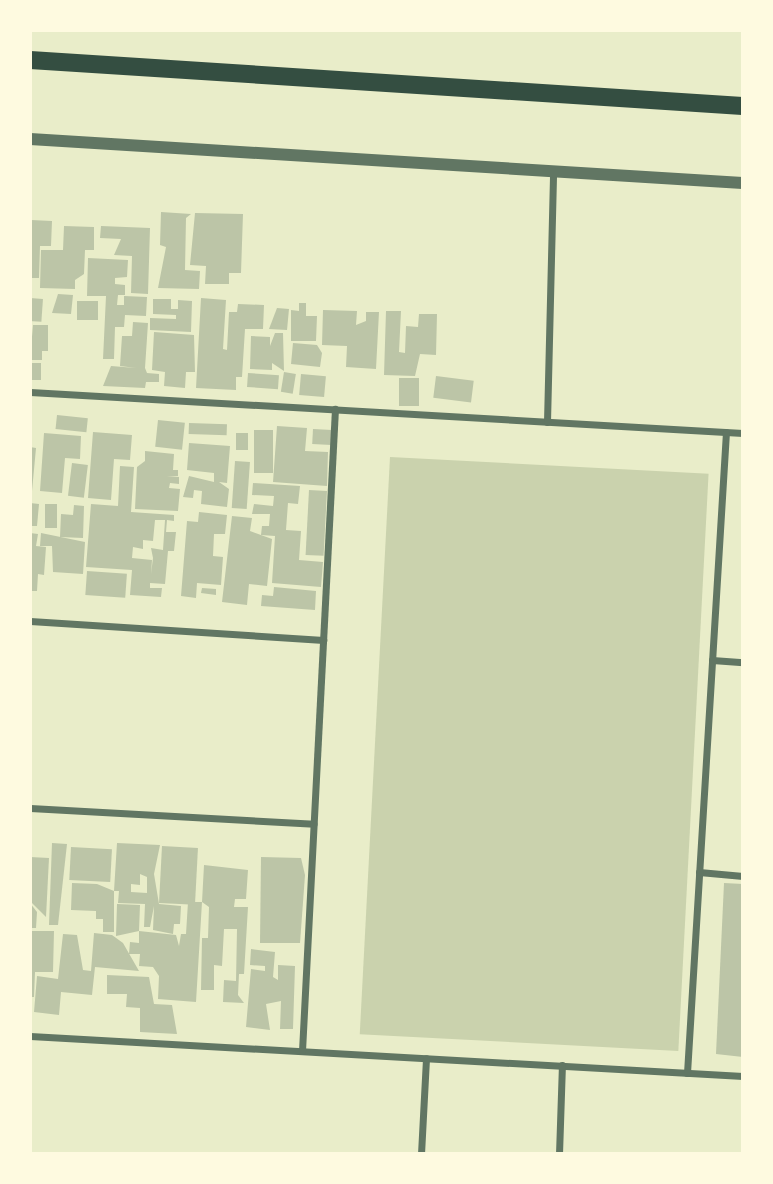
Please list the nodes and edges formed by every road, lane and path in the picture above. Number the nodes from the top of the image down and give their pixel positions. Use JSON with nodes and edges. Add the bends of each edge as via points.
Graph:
{"nodes":[{"id":1,"x":30,"y":60,"type":"edge"},
{"id":2,"x":743,"y":106,"type":"edge"},
{"id":3,"x":30,"y":139,"type":"edge"},
{"id":4,"x":553,"y":171,"type":"junction"},
{"id":5,"x":743,"y":183,"type":"edge"},
{"id":6,"x":30,"y":392,"type":"edge"},
{"id":7,"x":335,"y":409,"type":"junction"},
{"id":8,"x":547,"y":422,"type":"junction"},
{"id":9,"x":726,"y":432,"type":"junction"},
{"id":10,"x":743,"y":433,"type":"edge"},
{"id":11,"x":30,"y":621,"type":"edge"},
{"id":12,"x":323,"y":640,"type":"junction"},
{"id":13,"x":712,"y":660,"type":"junction"},
{"id":14,"x":743,"y":662,"type":"edge"},
{"id":15,"x":30,"y":808,"type":"edge"},
{"id":16,"x":314,"y":824,"type":"junction"},
{"id":17,"x":699,"y":872,"type":"junction"},
{"id":18,"x":743,"y":876,"type":"edge"},
{"id":19,"x":30,"y":1035,"type":"edge"},
{"id":20,"x":302,"y":1051,"type":"junction"},
{"id":21,"x":426,"y":1058,"type":"junction"},
{"id":22,"x":562,"y":1065,"type":"junction"},
{"id":23,"x":687,"y":1073,"type":"junction"},
{"id":24,"x":743,"y":1076,"type":"edge"},
{"id":25,"x":421,"y":1154,"type":"edge"},
{"id":26,"x":559,"y":1154,"type":"edge"}],
"edges":[{"from":1,"to":2,"type":"main road"},
{"from":3,"to":4,"type":"street"},
{"from":4,"to":5,"type":"street"},
{"from":4,"to":8,"type":"street"},
{"from":6,"to":7,"type":"street"},
{"from":7,"to":8,"type":"street"},
{"from":7,"to":12,"type":"street"},
{"from":8,"to":9,"type":"street"},
{"from":9,"to":10,"type":"street"},
{"from":9,"to":13,"type":"street"},
{"from":11,"to":12,"type":"street"},
{"from":12,"to":16,"type":"street"},
{"from":13,"to":14,"type":"street"},
{"from":13,"to":17,"type":"street"},
{"from":15,"to":16,"type":"street"},
{"from":16,"to":20,"type":"street"},
{"from":17,"to":18,"type":"street"},
{"from":17,"to":23,"type":"street"},
{"from":19,"to":20,"type":"street"},
{"from":20,"to":21,"type":"street"},
{"from":21,"to":22,"type":"street"},
{"from":21,"to":25,"type":"street"},
{"from":22,"to":23,"type":"street"},
{"from":22,"to":26,"type":"street"},
{"from":23,"to":24,"type":"street"}]}
